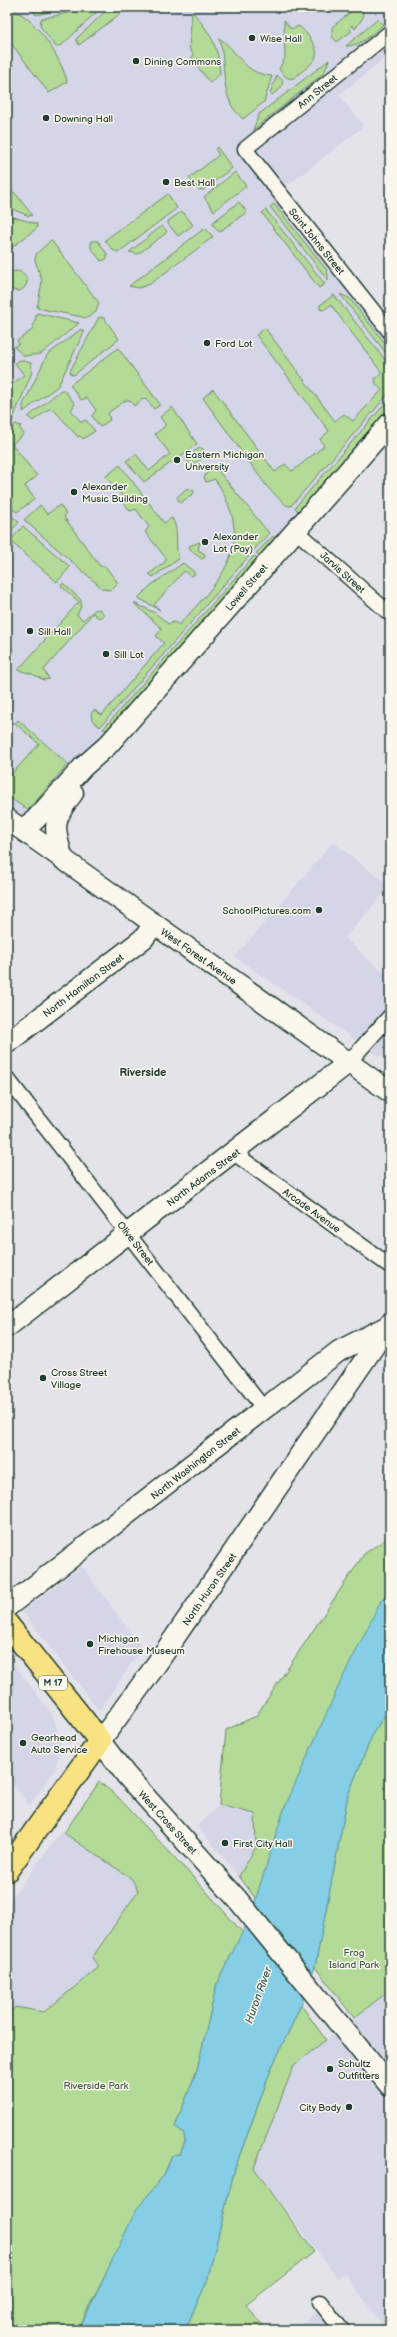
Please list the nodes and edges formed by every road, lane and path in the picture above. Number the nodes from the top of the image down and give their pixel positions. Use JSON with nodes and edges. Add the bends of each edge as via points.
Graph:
{"nodes":[{"id":1,"x":390,"y":32,"type":"edge"},
{"id":2,"x":245,"y":149,"type":"joint"},
{"id":3,"x":390,"y":332,"type":"edge"},
{"id":4,"x":390,"y":423,"type":"edge"},
{"id":5,"x":295,"y":530,"type":"junction"},
{"id":6,"x":390,"y":614,"type":"edge"},
{"id":7,"x":102,"y":752,"type":"junction"},
{"id":8,"x":14,"y":824,"type":"edge"},
{"id":9,"x":63,"y":859,"type":"junction"},
{"id":10,"x":154,"y":924,"type":"junction"},
{"id":11,"x":390,"y":1016,"type":"edge"},
{"id":12,"x":7,"y":1043,"type":"edge"},
{"id":13,"x":348,"y":1063,"type":"junction"},
{"id":14,"x":7,"y":1078,"type":"edge"},
{"id":15,"x":390,"y":1092,"type":"edge"},
{"id":16,"x":234,"y":1153,"type":"junction"},
{"id":17,"x":128,"y":1234,"type":"junction"},
{"id":18,"x":390,"y":1266,"type":"edge"},
{"id":19,"x":389,"y":1324,"type":"edge"},
{"id":20,"x":7,"y":1327,"type":"edge"},
{"id":21,"x":264,"y":1409,"type":"junction"},
{"id":22,"x":7,"y":1608,"type":"edge"},
{"id":23,"x":7,"y":1624,"type":"edge"},
{"id":24,"x":100,"y":1741,"type":"junction"},
{"id":25,"x":7,"y":1870,"type":"edge"},
{"id":26,"x":390,"y":2086,"type":"edge"},
{"id":27,"x":320,"y":2302,"type":"dead end"},
{"id":28,"x":342,"y":2330,"type":"edge"}],
"edges":[{"from":1,"to":2,"type":"street","name":"Ann Street"},
{"from":2,"to":3,"type":"street","name":"Saint Johns Street"},
{"from":4,"to":5,"type":"main road","name":"Lowell Street"},
{"from":5,"to":6,"type":"street","name":"Jarvis Street"},
{"from":5,"to":7,"type":"main road","name":"Lowell Street"},
{"from":7,"to":8,"type":"main road","name":"Lowell Street","via":[[83,767],[36,820]]},
{"from":7,"to":9,"type":"main road","name":"Lowell Street","via":[[57,816],[55,834]]},
{"from":8,"to":9,"type":"main road","name":"West Forest Avenue"},
{"from":9,"to":10,"type":"main road","name":"West Forest Avenue"},
{"from":10,"to":12,"type":"main road","name":"North Hamilton Street","via":[[144,938]]},
{"from":10,"to":13,"type":"main road","name":"West Forest Avenue"},
{"from":11,"to":13,"type":"street","name":"North Adams Street"},
{"from":13,"to":15,"type":"main road","name":"West Forest Avenue"},
{"from":13,"to":16,"type":"main road","name":"North Adams Street"},
{"from":14,"to":17,"type":"street","name":"Olive Street"},
{"from":16,"to":17,"type":"main road","name":"North Adams Street"},
{"from":16,"to":18,"type":"street","name":"Arcade Avenue"},
{"from":17,"to":20,"type":"main road","name":"North Adams Street"},
{"from":17,"to":21,"type":"street","name":"Olive Street"},
{"from":19,"to":21,"type":"main road","name":"North Washington Street","via":[[339,1351]]},
{"from":19,"to":24,"type":"main road","name":"North Huron Street","via":[[151,1672]]},
{"from":21,"to":22,"type":"main road","name":"North Washington Street"},
{"from":23,"to":24,"type":"main road","name":"West Cross Street","number":"M 17"},
{"from":24,"to":25,"type":"main road","name":"North Huron Street"},
{"from":24,"to":26,"type":"main road","name":"West Cross Street","via":[[130,1780],[238,1900]]},
{"from":27,"to":28,"type":"street"}]}
